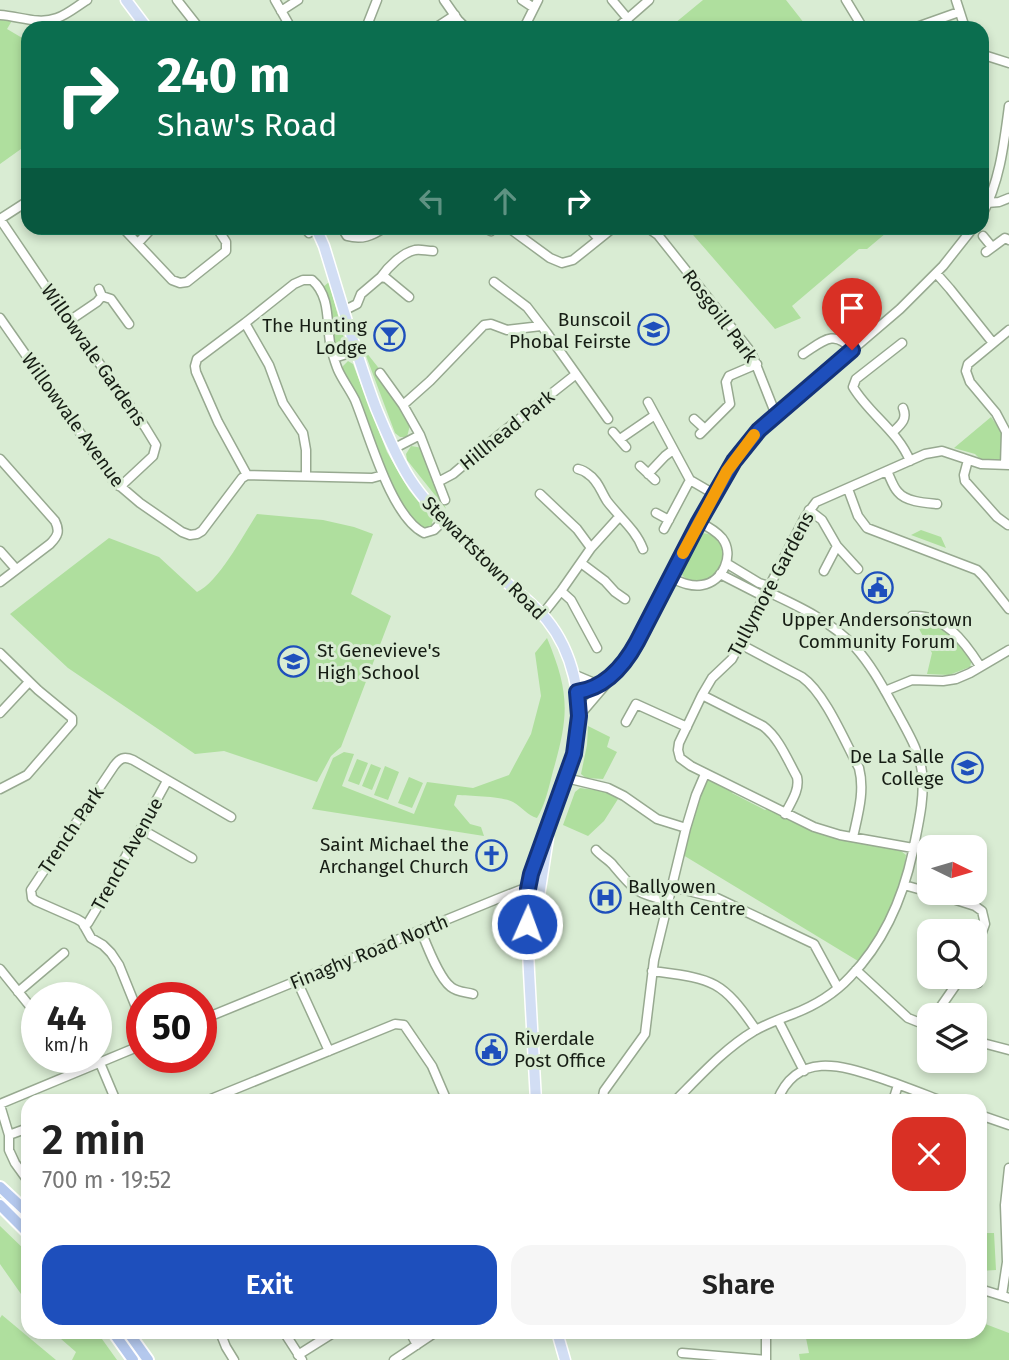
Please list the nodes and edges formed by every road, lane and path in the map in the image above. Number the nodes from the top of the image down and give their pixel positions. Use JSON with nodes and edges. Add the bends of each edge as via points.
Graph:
{"nodes":[{"id":1,"x":87,"y":0,"type":"edge"},
{"id":2,"x":126,"y":0,"type":"edge"},
{"id":3,"x":177,"y":0,"type":"edge"},
{"id":4,"x":275,"y":0,"type":"edge"},
{"id":5,"x":298,"y":0,"type":"edge"},
{"id":6,"x":376,"y":0,"type":"edge"},
{"id":7,"x":444,"y":0,"type":"edge"},
{"id":8,"x":522,"y":0,"type":"edge"},
{"id":9,"x":612,"y":0,"type":"edge"},
{"id":10,"x":649,"y":0,"type":"edge"},
{"id":11,"x":846,"y":0,"type":"edge"},
{"id":12,"x":956,"y":0,"type":"edge"},
{"id":13,"x":536,"y":4,"type":"edge"},
{"id":14,"x":281,"y":11,"type":"junction"},
{"id":15,"x":959,"y":12,"type":"junction"},
{"id":16,"x":0,"y":15,"type":"edge"},
{"id":17,"x":455,"y":15,"type":"junction"},
{"id":18,"x":628,"y":19,"type":"junction"},
{"id":19,"x":142,"y":21,"type":"edge"},
{"id":20,"x":194,"y":21,"type":"edge"},
{"id":21,"x":287,"y":21,"type":"edge"},
{"id":22,"x":368,"y":21,"type":"edge"},
{"id":23,"x":446,"y":21,"type":"edge"},
{"id":24,"x":460,"y":21,"type":"edge"},
{"id":25,"x":528,"y":21,"type":"edge"},
{"id":26,"x":626,"y":21,"type":"edge"},
{"id":27,"x":859,"y":21,"type":"edge"},
{"id":28,"x":931,"y":21,"type":"edge"},
{"id":29,"x":962,"y":21,"type":"edge"},
{"id":30,"x":989,"y":57,"type":"edge"},
{"id":31,"x":1009,"y":63,"type":"edge"},
{"id":32,"x":1009,"y":106,"type":"edge"},
{"id":33,"x":989,"y":198,"type":"edge"},
{"id":34,"x":1009,"y":198,"type":"edge"},
{"id":35,"x":989,"y":203,"type":"edge"},
{"id":36,"x":21,"y":206,"type":"edge"},
{"id":37,"x":0,"y":219,"type":"edge"},
{"id":38,"x":130,"y":235,"type":"edge"},
{"id":39,"x":145,"y":235,"type":"edge"},
{"id":40,"x":222,"y":235,"type":"edge"},
{"id":41,"x":315,"y":235,"type":"edge"},
{"id":42,"x":346,"y":235,"type":"edge"},
{"id":43,"x":372,"y":235,"type":"edge"},
{"id":44,"x":519,"y":235,"type":"edge"},
{"id":45,"x":595,"y":235,"type":"edge"},
{"id":46,"x":603,"y":235,"type":"edge"},
{"id":47,"x":658,"y":235,"type":"edge"},
{"id":48,"x":967,"y":235,"type":"edge"},
{"id":49,"x":983,"y":236,"type":"dead end"},
{"id":50,"x":598,"y":238,"type":"junction"},
{"id":51,"x":1009,"y":240,"type":"edge"},
{"id":52,"x":138,"y":243,"type":"junction"},
{"id":53,"x":433,"y":251,"type":"dead end"},
{"id":54,"x":936,"y":274,"type":"junction"},
{"id":55,"x":381,"y":277,"type":"junction"},
{"id":56,"x":494,"y":282,"type":"dead end"},
{"id":57,"x":409,"y":296,"type":"dead end"},
{"id":58,"x":343,"y":311,"type":"junction"},
{"id":59,"x":0,"y":318,"type":"edge"},
{"id":60,"x":69,"y":321,"type":"junction"},
{"id":61,"x":245,"y":323,"type":"junction"},
{"id":62,"x":129,"y":324,"type":"dead end"},
{"id":63,"x":541,"y":326,"type":"junction"},
{"id":64,"x":1009,"y":330,"type":"edge"},
{"id":65,"x":902,"y":343,"type":"dead end"},
{"id":66,"x":993,"y":343,"type":"junction"},
{"id":67,"x":852,"y":350,"type":"junction"},
{"id":68,"x":356,"y":351,"type":"junction"},
{"id":69,"x":803,"y":354,"type":"dead end"},
{"id":70,"x":334,"y":358,"type":"junction"},
{"id":71,"x":757,"y":364,"type":"junction"},
{"id":72,"x":380,"y":373,"type":"dead end"},
{"id":73,"x":575,"y":375,"type":"junction"},
{"id":74,"x":648,"y":402,"type":"dead end"},
{"id":75,"x":402,"y":405,"type":"junction"},
{"id":76,"x":904,"y":408,"type":"dead end"},
{"id":77,"x":655,"y":415,"type":"junction"},
{"id":78,"x":775,"y":415,"type":"junction"},
{"id":79,"x":608,"y":419,"type":"dead end"},
{"id":80,"x":694,"y":419,"type":"dead end"},
{"id":81,"x":613,"y":432,"type":"dead end"},
{"id":82,"x":892,"y":433,"type":"junction"},
{"id":83,"x":420,"y":435,"type":"junction"},
{"id":84,"x":620,"y":439,"type":"junction"},
{"id":85,"x":626,"y":447,"type":"dead end"},
{"id":86,"x":393,"y":449,"type":"junction"},
{"id":87,"x":673,"y":450,"type":"junction"},
{"id":88,"x":0,"y":459,"type":"edge"},
{"id":89,"x":968,"y":460,"type":"junction"},
{"id":90,"x":910,"y":461,"type":"junction"},
{"id":91,"x":1007,"y":465,"type":"edge"},
{"id":92,"x":640,"y":466,"type":"dead end"},
{"id":93,"x":578,"y":469,"type":"dead end"},
{"id":94,"x":887,"y":471,"type":"junction"},
{"id":95,"x":247,"y":475,"type":"junction"},
{"id":96,"x":383,"y":475,"type":"junction"},
{"id":97,"x":306,"y":476,"type":"junction"},
{"id":98,"x":690,"y":480,"type":"junction"},
{"id":99,"x":438,"y":482,"type":"junction"},
{"id":100,"x":119,"y":485,"type":"junction"},
{"id":101,"x":848,"y":489,"type":"junction"},
{"id":102,"x":540,"y":494,"type":"dead end"},
{"id":103,"x":714,"y":494,"type":"junction"},
{"id":104,"x":445,"y":499,"type":"dead end"},
{"id":105,"x":937,"y":504,"type":"dead end"},
{"id":106,"x":809,"y":510,"type":"junction"},
{"id":107,"x":656,"y":513,"type":"dead end"},
{"id":108,"x":620,"y":517,"type":"junction"},
{"id":109,"x":444,"y":520,"type":"junction"},
{"id":110,"x":669,"y":520,"type":"junction"},
{"id":111,"x":699,"y":522,"type":"junction"},
{"id":112,"x":1008,"y":525,"type":"edge"},
{"id":113,"x":664,"y":529,"type":"dead end"},
{"id":114,"x":838,"y":546,"type":"junction"},
{"id":115,"x":591,"y":548,"type":"junction"},
{"id":116,"x":643,"y":549,"type":"dead end"},
{"id":117,"x":0,"y":551,"type":"edge"},
{"id":118,"x":581,"y":563,"type":"junction"},
{"id":119,"x":726,"y":563,"type":"junction"},
{"id":120,"x":16,"y":569,"type":"junction"},
{"id":121,"x":858,"y":569,"type":"dead end"},
{"id":122,"x":824,"y":571,"type":"dead end"},
{"id":123,"x":720,"y":574,"type":"junction"},
{"id":124,"x":670,"y":578,"type":"junction"},
{"id":125,"x":0,"y":582,"type":"edge"},
{"id":126,"x":561,"y":591,"type":"junction"},
{"id":127,"x":766,"y":591,"type":"junction"},
{"id":128,"x":625,"y":599,"type":"dead end"},
{"id":129,"x":1009,"y":609,"type":"edge"},
{"id":130,"x":542,"y":615,"type":"junction"},
{"id":131,"x":912,"y":616,"type":"dead end"},
{"id":132,"x":740,"y":644,"type":"junction"},
{"id":133,"x":597,"y":648,"type":"dead end"},
{"id":134,"x":1006,"y":652,"type":"edge"},
{"id":135,"x":0,"y":653,"type":"edge"},
{"id":136,"x":1009,"y":662,"type":"edge"},
{"id":137,"x":980,"y":666,"type":"junction"},
{"id":138,"x":617,"y":671,"type":"junction"},
{"id":139,"x":573,"y":674,"type":"junction"},
{"id":140,"x":29,"y":682,"type":"junction"},
{"id":141,"x":600,"y":683,"type":"junction"},
{"id":142,"x":885,"y":691,"type":"junction"},
{"id":143,"x":577,"y":692,"type":"junction"},
{"id":144,"x":702,"y":695,"type":"junction"},
{"id":145,"x":0,"y":713,"type":"edge"},
{"id":146,"x":579,"y":716,"type":"junction"},
{"id":147,"x":626,"y":722,"type":"dead end"},
{"id":148,"x":687,"y":727,"type":"junction"},
{"id":149,"x":705,"y":774,"type":"junction"},
{"id":150,"x":566,"y":778,"type":"junction"},
{"id":151,"x":167,"y":781,"type":"junction"},
{"id":152,"x":0,"y":789,"type":"edge"},
{"id":153,"x":785,"y":814,"type":"junction"},
{"id":154,"x":231,"y":817,"type":"dead end"},
{"id":155,"x":686,"y":828,"type":"junction"},
{"id":156,"x":141,"y":829,"type":"junction"},
{"id":157,"x":853,"y":837,"type":"junction"},
{"id":158,"x":913,"y":848,"type":"junction"},
{"id":159,"x":597,"y":850,"type":"dead end"},
{"id":160,"x":192,"y":858,"type":"dead end"},
{"id":161,"x":904,"y":885,"type":"junction"},
{"id":162,"x":672,"y":887,"type":"junction"},
{"id":163,"x":917,"y":888,"type":"edge"},
{"id":164,"x":533,"y":889,"type":"junction"},
{"id":165,"x":497,"y":899,"type":"junction"},
{"id":166,"x":668,"y":901,"type":"junction"},
{"id":167,"x":972,"y":905,"type":"edge"},
{"id":168,"x":984,"y":919,"type":"edge"},
{"id":169,"x":527,"y":924,"type":"junction"},
{"id":170,"x":85,"y":926,"type":"junction"},
{"id":171,"x":421,"y":931,"type":"junction"},
{"id":172,"x":64,"y":953,"type":"dead end"},
{"id":173,"x":529,"y":959,"type":"junction"},
{"id":174,"x":0,"y":970,"type":"edge"},
{"id":175,"x":856,"y":970,"type":"junction"},
{"id":176,"x":652,"y":971,"type":"junction"},
{"id":177,"x":298,"y":981,"type":"junction"},
{"id":178,"x":126,"y":983,"type":"edge"},
{"id":179,"x":838,"y":988,"type":"junction"},
{"id":180,"x":18,"y":992,"type":"junction"},
{"id":181,"x":473,"y":994,"type":"dead end"},
{"id":182,"x":21,"y":996,"type":"edge"},
{"id":183,"x":217,"y":1014,"type":"edge"},
{"id":184,"x":778,"y":1020,"type":"junction"},
{"id":185,"x":917,"y":1021,"type":"edge"},
{"id":186,"x":756,"y":1030,"type":"junction"},
{"id":187,"x":987,"y":1045,"type":"edge"},
{"id":188,"x":329,"y":1051,"type":"junction"},
{"id":189,"x":1009,"y":1051,"type":"edge"},
{"id":190,"x":804,"y":1070,"type":"junction"},
{"id":191,"x":74,"y":1073,"type":"edge"},
{"id":192,"x":105,"y":1073,"type":"edge"},
{"id":193,"x":898,"y":1084,"type":"junction"},
{"id":194,"x":24,"y":1094,"type":"edge"},
{"id":195,"x":113,"y":1094,"type":"edge"},
{"id":196,"x":223,"y":1094,"type":"edge"},
{"id":197,"x":442,"y":1094,"type":"edge"},
{"id":198,"x":536,"y":1094,"type":"edge"},
{"id":199,"x":603,"y":1094,"type":"edge"},
{"id":200,"x":682,"y":1094,"type":"edge"},
{"id":201,"x":781,"y":1094,"type":"edge"},
{"id":202,"x":895,"y":1094,"type":"edge"},
{"id":203,"x":924,"y":1094,"type":"edge"},
{"id":204,"x":21,"y":1095,"type":"edge"},
{"id":205,"x":0,"y":1104,"type":"edge"},
{"id":206,"x":987,"y":1117,"type":"edge"},
{"id":207,"x":1009,"y":1125,"type":"edge"},
{"id":208,"x":21,"y":1131,"type":"edge"},
{"id":209,"x":9,"y":1135,"type":"junction"},
{"id":210,"x":1009,"y":1168,"type":"edge"},
{"id":211,"x":21,"y":1171,"type":"edge"},
{"id":212,"x":0,"y":1187,"type":"edge"},
{"id":213,"x":0,"y":1205,"type":"edge"},
{"id":214,"x":21,"y":1206,"type":"edge"},
{"id":215,"x":21,"y":1226,"type":"edge"},
{"id":216,"x":987,"y":1291,"type":"edge"},
{"id":217,"x":1005,"y":1296,"type":"edge"},
{"id":218,"x":118,"y":1339,"type":"edge"},
{"id":219,"x":133,"y":1339,"type":"edge"},
{"id":220,"x":223,"y":1339,"type":"edge"},
{"id":221,"x":288,"y":1339,"type":"edge"},
{"id":222,"x":326,"y":1339,"type":"edge"},
{"id":223,"x":414,"y":1339,"type":"edge"},
{"id":224,"x":426,"y":1339,"type":"edge"},
{"id":225,"x":559,"y":1339,"type":"edge"},
{"id":226,"x":766,"y":1339,"type":"edge"},
{"id":227,"x":417,"y":1345,"type":"junction"},
{"id":228,"x":682,"y":1353,"type":"dead end"},
{"id":229,"x":300,"y":1357,"type":"edge"},
{"id":230,"x":133,"y":1360,"type":"edge"},
{"id":231,"x":148,"y":1360,"type":"edge"},
{"id":232,"x":234,"y":1360,"type":"edge"},
{"id":233,"x":394,"y":1360,"type":"edge"},
{"id":234,"x":565,"y":1360,"type":"edge"},
{"id":235,"x":766,"y":1360,"type":"edge"}],
"edges":[{"from":1,"to":16,"type":"street","via":[[47,21]]},
{"from":2,"to":19,"type":"main road"},
{"from":3,"to":20,"type":"street"},
{"from":4,"to":14,"type":"street"},
{"from":5,"to":14,"type":"street"},
{"from":6,"to":22,"type":"street"},
{"from":7,"to":17,"type":"street"},
{"from":8,"to":13,"type":"street"},
{"from":9,"to":18,"type":"street"},
{"from":10,"to":18,"type":"street"},
{"from":11,"to":27,"type":"street"},
{"from":12,"to":15,"type":"street"},
{"from":13,"to":25,"type":"street"},
{"from":14,"to":21,"type":"street"},
{"from":15,"to":28,"type":"street"},
{"from":15,"to":29,"type":"street"},
{"from":17,"to":23,"type":"street"},
{"from":17,"to":24,"type":"street"},
{"from":18,"to":26,"type":"street"},
{"from":30,"to":31,"type":"street"},
{"from":32,"to":33,"type":"street","via":[[999,170]]},
{"from":34,"to":35,"type":"street"},
{"from":36,"to":37,"type":"street"},
{"from":37,"to":60,"type":"street","name":"Willowvale Gardens"},
{"from":38,"to":52,"type":"street"},
{"from":39,"to":52,"type":"street"},
{"from":40,"to":52,"type":"street","via":[[226,251],[184,283],[172,280]]},
{"from":41,"to":58,"type":"main road","name":"Stewartstown Road","via":[[324,246]]},
{"from":42,"to":43,"type":"street"},
{"from":44,"to":50,"type":"street","via":[[562,262],[573,260]]},
{"from":45,"to":50,"type":"street"},
{"from":46,"to":50,"type":"street"},
{"from":47,"to":71,"type":"street","name":"Rosgoill Park"},
{"from":48,"to":54,"type":"street"},
{"from":49,"to":51,"type":"street","via":[[989,250],[1005,238]]},
{"from":53,"to":55,"type":"street","via":[[412,251]]},
{"from":54,"to":66,"type":"street"},
{"from":54,"to":67,"type":"street"},
{"from":55,"to":57,"type":"street"},
{"from":55,"to":58,"type":"street","via":[[361,294],[357,304]]},
{"from":56,"to":63,"type":"street","via":[[527,307]]},
{"from":58,"to":68,"type":"main road","name":"Stewartstown Road"},
{"from":59,"to":100,"type":"street","name":"Willowvale Avenue"},
{"from":60,"to":62,"type":"street","via":[[97,302],[100,293],[111,299]]},
{"from":60,"to":100,"type":"street","name":"Willowvale Gardens","via":[[156,445],[153,456]]},
{"from":61,"to":70,"type":"street","via":[[293,284],[312,280],[328,314]]},
{"from":61,"to":95,"type":"street","via":[[197,359],[195,366]]},
{"from":61,"to":97,"type":"street","via":[[269,365],[283,403],[303,433]]},
{"from":63,"to":73,"type":"street"},
{"from":63,"to":75,"type":"street","via":[[507,330],[484,325]]},
{"from":64,"to":66,"type":"street"},
{"from":65,"to":82,"type":"street","via":[[853,383]]},
{"from":66,"to":91,"type":"street","via":[[966,371],[1006,432]]},
{"from":67,"to":69,"type":"street","via":[[842,339],[831,338]]},
{"from":67,"to":78,"type":"street"},
{"from":68,"to":70,"type":"street"},
{"from":68,"to":86,"type":"main road","name":"Stewartstown Road"},
{"from":70,"to":96,"type":"street"},
{"from":71,"to":78,"type":"street","name":"Rosgoill Park"},
{"from":71,"to":80,"type":"street","via":[[729,376],[730,404],[702,431]]},
{"from":72,"to":75,"type":"street"},
{"from":73,"to":79,"type":"street"},
{"from":73,"to":99,"type":"street","name":"Hillhead Park"},
{"from":74,"to":77,"type":"street"},
{"from":75,"to":83,"type":"street"},
{"from":76,"to":82,"type":"street","via":[[904,422]]},
{"from":77,"to":84,"type":"street"},
{"from":77,"to":87,"type":"street"},
{"from":78,"to":103,"type":"street","via":[[744,448]]},
{"from":81,"to":84,"type":"street"},
{"from":82,"to":90,"type":"street"},
{"from":83,"to":86,"type":"street"},
{"from":83,"to":99,"type":"street"},
{"from":84,"to":85,"type":"street"},
{"from":86,"to":109,"type":"main road","name":"Stewartstown Road","via":[[416,488]]},
{"from":87,"to":92,"type":"street","via":[[652,477]]},
{"from":87,"to":98,"type":"street"},
{"from":88,"to":120,"type":"street","via":[[58,528],[50,544]]},
{"from":89,"to":90,"type":"street","name":"Tullymore Gardens","via":[[942,451]]},
{"from":89,"to":91,"type":"street","name":"Tullymore Gardens"},
{"from":89,"to":112,"type":"street","via":[[965,481]]},
{"from":90,"to":94,"type":"street","name":"Tullymore Gardens"},
{"from":93,"to":108,"type":"street","via":[[597,483]]},
{"from":94,"to":101,"type":"street","name":"Tullymore Gardens"},
{"from":94,"to":105,"type":"street","via":[[898,494]]},
{"from":95,"to":97,"type":"street"},
{"from":95,"to":100,"type":"street","name":"Willowvale Avenue","via":[[202,531],[190,535]]},
{"from":96,"to":97,"type":"street"},
{"from":96,"to":109,"type":"street","via":[[403,513],[419,530],[434,530]]},
{"from":98,"to":103,"type":"street"},
{"from":98,"to":110,"type":"street"},
{"from":99,"to":104,"type":"street"},
{"from":101,"to":106,"type":"street","name":"Tullymore Gardens","via":[[816,502]]},
{"from":101,"to":129,"type":"street","via":[[867,528],[977,570]]},
{"from":102,"to":115,"type":"street"},
{"from":103,"to":111,"type":"street"},
{"from":106,"to":114,"type":"street","via":[[822,520]]},
{"from":106,"to":127,"type":"street","name":"Tullymore Gardens"},
{"from":107,"to":110,"type":"street"},
{"from":108,"to":115,"type":"street"},
{"from":108,"to":116,"type":"street"},
{"from":109,"to":130,"type":"main road","name":"Stewartstown Road"},
{"from":110,"to":113,"type":"street"},
{"from":111,"to":119,"type":"street","via":[[721,537]]},
{"from":111,"to":124,"type":"street"},
{"from":114,"to":121,"type":"street"},
{"from":114,"to":122,"type":"street"},
{"from":115,"to":118,"type":"street"},
{"from":117,"to":120,"type":"street"},
{"from":118,"to":126,"type":"street"},
{"from":118,"to":128,"type":"street"},
{"from":119,"to":123,"type":"street"},
{"from":119,"to":127,"type":"street"},
{"from":120,"to":125,"type":"street"},
{"from":123,"to":124,"type":"street","via":[[699,585]]},
{"from":123,"to":127,"type":"street"},
{"from":124,"to":138,"type":"street","via":[[633,650]]},
{"from":126,"to":130,"type":"street"},
{"from":126,"to":133,"type":"street","via":[[571,600]]},
{"from":127,"to":132,"type":"street","name":"Tullymore Gardens"},
{"from":127,"to":142,"type":"street","via":[[836,629],[863,657]]},
{"from":130,"to":139,"type":"main road","name":"Stewartstown Road","via":[[563,646]]},
{"from":131,"to":137,"type":"street","via":[[928,617],[955,633]]},
{"from":132,"to":144,"type":"street","name":"Tullymore Gardens"},
{"from":132,"to":157,"type":"street","via":[[802,677],[822,698],[861,775]]},
{"from":134,"to":136,"type":"street"},
{"from":134,"to":137,"type":"street"},
{"from":135,"to":140,"type":"street"},
{"from":137,"to":142,"type":"street","via":[[956,679],[912,680]]},
{"from":138,"to":141,"type":"street"},
{"from":138,"to":146,"type":"street"},
{"from":139,"to":141,"type":"street"},
{"from":139,"to":143,"type":"main road","name":"Stewartstown Road"},
{"from":140,"to":145,"type":"street"},
{"from":140,"to":152,"type":"street","via":[[72,718],[72,723],[27,775]]},
{"from":141,"to":143,"type":"street"},
{"from":142,"to":158,"type":"street","via":[[914,742],[922,770],[921,811]]},
{"from":143,"to":146,"type":"main road","name":"Stewartstown Road"},
{"from":144,"to":148,"type":"street","name":"Tullymore Gardens"},
{"from":144,"to":153,"type":"street","via":[[763,726],[776,739],[799,782]]},
{"from":146,"to":150,"type":"main road","name":"Stewartstown Road"},
{"from":147,"to":148,"type":"street","via":[[636,704]]},
{"from":148,"to":149,"type":"street","name":"Tullymore Gardens","via":[[679,743],[680,758]]},
{"from":149,"to":153,"type":"street"},
{"from":149,"to":155,"type":"street"},
{"from":150,"to":155,"type":"street","via":[[608,788],[657,819]]},
{"from":150,"to":164,"type":"main road","name":"Stewartstown Road"},
{"from":151,"to":154,"type":"street","name":"Trench Park"},
{"from":151,"to":156,"type":"street","name":"Trench Avenue"},
{"from":151,"to":170,"type":"street","name":"Trench Park","via":[[133,760],[120,758],[33,886],[31,894],[36,901]]},
{"from":153,"to":157,"type":"street"},
{"from":155,"to":162,"type":"street"},
{"from":156,"to":160,"type":"street"},
{"from":156,"to":170,"type":"street","name":"Trench Avenue"},
{"from":157,"to":158,"type":"street"},
{"from":158,"to":161,"type":"street"},
{"from":159,"to":166,"type":"street","via":[[638,892]]},
{"from":161,"to":163,"type":"street"},
{"from":161,"to":175,"type":"street","via":[[888,924]]},
{"from":162,"to":166,"type":"street"},
{"from":162,"to":179,"type":"street","via":[[717,898],[814,944]]},
{"from":164,"to":165,"type":"street","name":"Finaghy Road North"},
{"from":164,"to":169,"type":"main road"},
{"from":164,"to":173,"type":"main road"},
{"from":165,"to":169,"type":"street","via":[[521,907]]},
{"from":165,"to":171,"type":"street","name":"Finaghy Road North"},
{"from":166,"to":176,"type":"street"},
{"from":167,"to":168,"type":"street","via":[[982,911]]},
{"from":169,"to":173,"type":"main road"},
{"from":170,"to":178,"type":"street","name":"Trench Park","via":[[91,938],[111,953]]},
{"from":171,"to":177,"type":"street","name":"Finaghy Road North"},
{"from":171,"to":181,"type":"street","via":[[448,986]]},
{"from":172,"to":180,"type":"street"},
{"from":173,"to":198,"type":"main road"},
{"from":174,"to":180,"type":"street"},
{"from":175,"to":179,"type":"street"},
{"from":175,"to":185,"type":"street","via":[[908,1018]]},
{"from":176,"to":186,"type":"street","via":[[711,982],[730,995]]},
{"from":176,"to":199,"type":"street","via":[[644,1037]]},
{"from":177,"to":183,"type":"street","name":"Finaghy Road North"},
{"from":177,"to":188,"type":"street"},
{"from":179,"to":184,"type":"street"},
{"from":180,"to":182,"type":"street"},
{"from":184,"to":186,"type":"street"},
{"from":184,"to":190,"type":"street"},
{"from":186,"to":200,"type":"street","via":[[720,1056]]},
{"from":187,"to":189,"type":"street"},
{"from":188,"to":196,"type":"street"},
{"from":188,"to":197,"type":"street","via":[[395,1024],[404,1025],[432,1066]]},
{"from":190,"to":193,"type":"street","via":[[841,1066]]},
{"from":190,"to":201,"type":"street"},
{"from":191,"to":194,"type":"street"},
{"from":192,"to":195,"type":"street"},
{"from":193,"to":202,"type":"street"},
{"from":193,"to":203,"type":"street"},
{"from":204,"to":205,"type":"street"},
{"from":205,"to":209,"type":"street"},
{"from":206,"to":207,"type":"street"},
{"from":208,"to":209,"type":"street"},
{"from":209,"to":211,"type":"street","via":[[9,1150]]},
{"from":210,"to":217,"type":"street"},
{"from":212,"to":214,"type":"highway"},
{"from":213,"to":215,"type":"highway"},
{"from":216,"to":217,"type":"street"},
{"from":218,"to":230,"type":"highway"},
{"from":219,"to":231,"type":"highway"},
{"from":220,"to":232,"type":"street"},
{"from":221,"to":229,"type":"street"},
{"from":222,"to":229,"type":"street"},
{"from":223,"to":227,"type":"street"},
{"from":224,"to":227,"type":"street"},
{"from":225,"to":234,"type":"main road"},
{"from":226,"to":235,"type":"street"},
{"from":227,"to":233,"type":"street"},
{"from":228,"to":235,"type":"street"}]}
